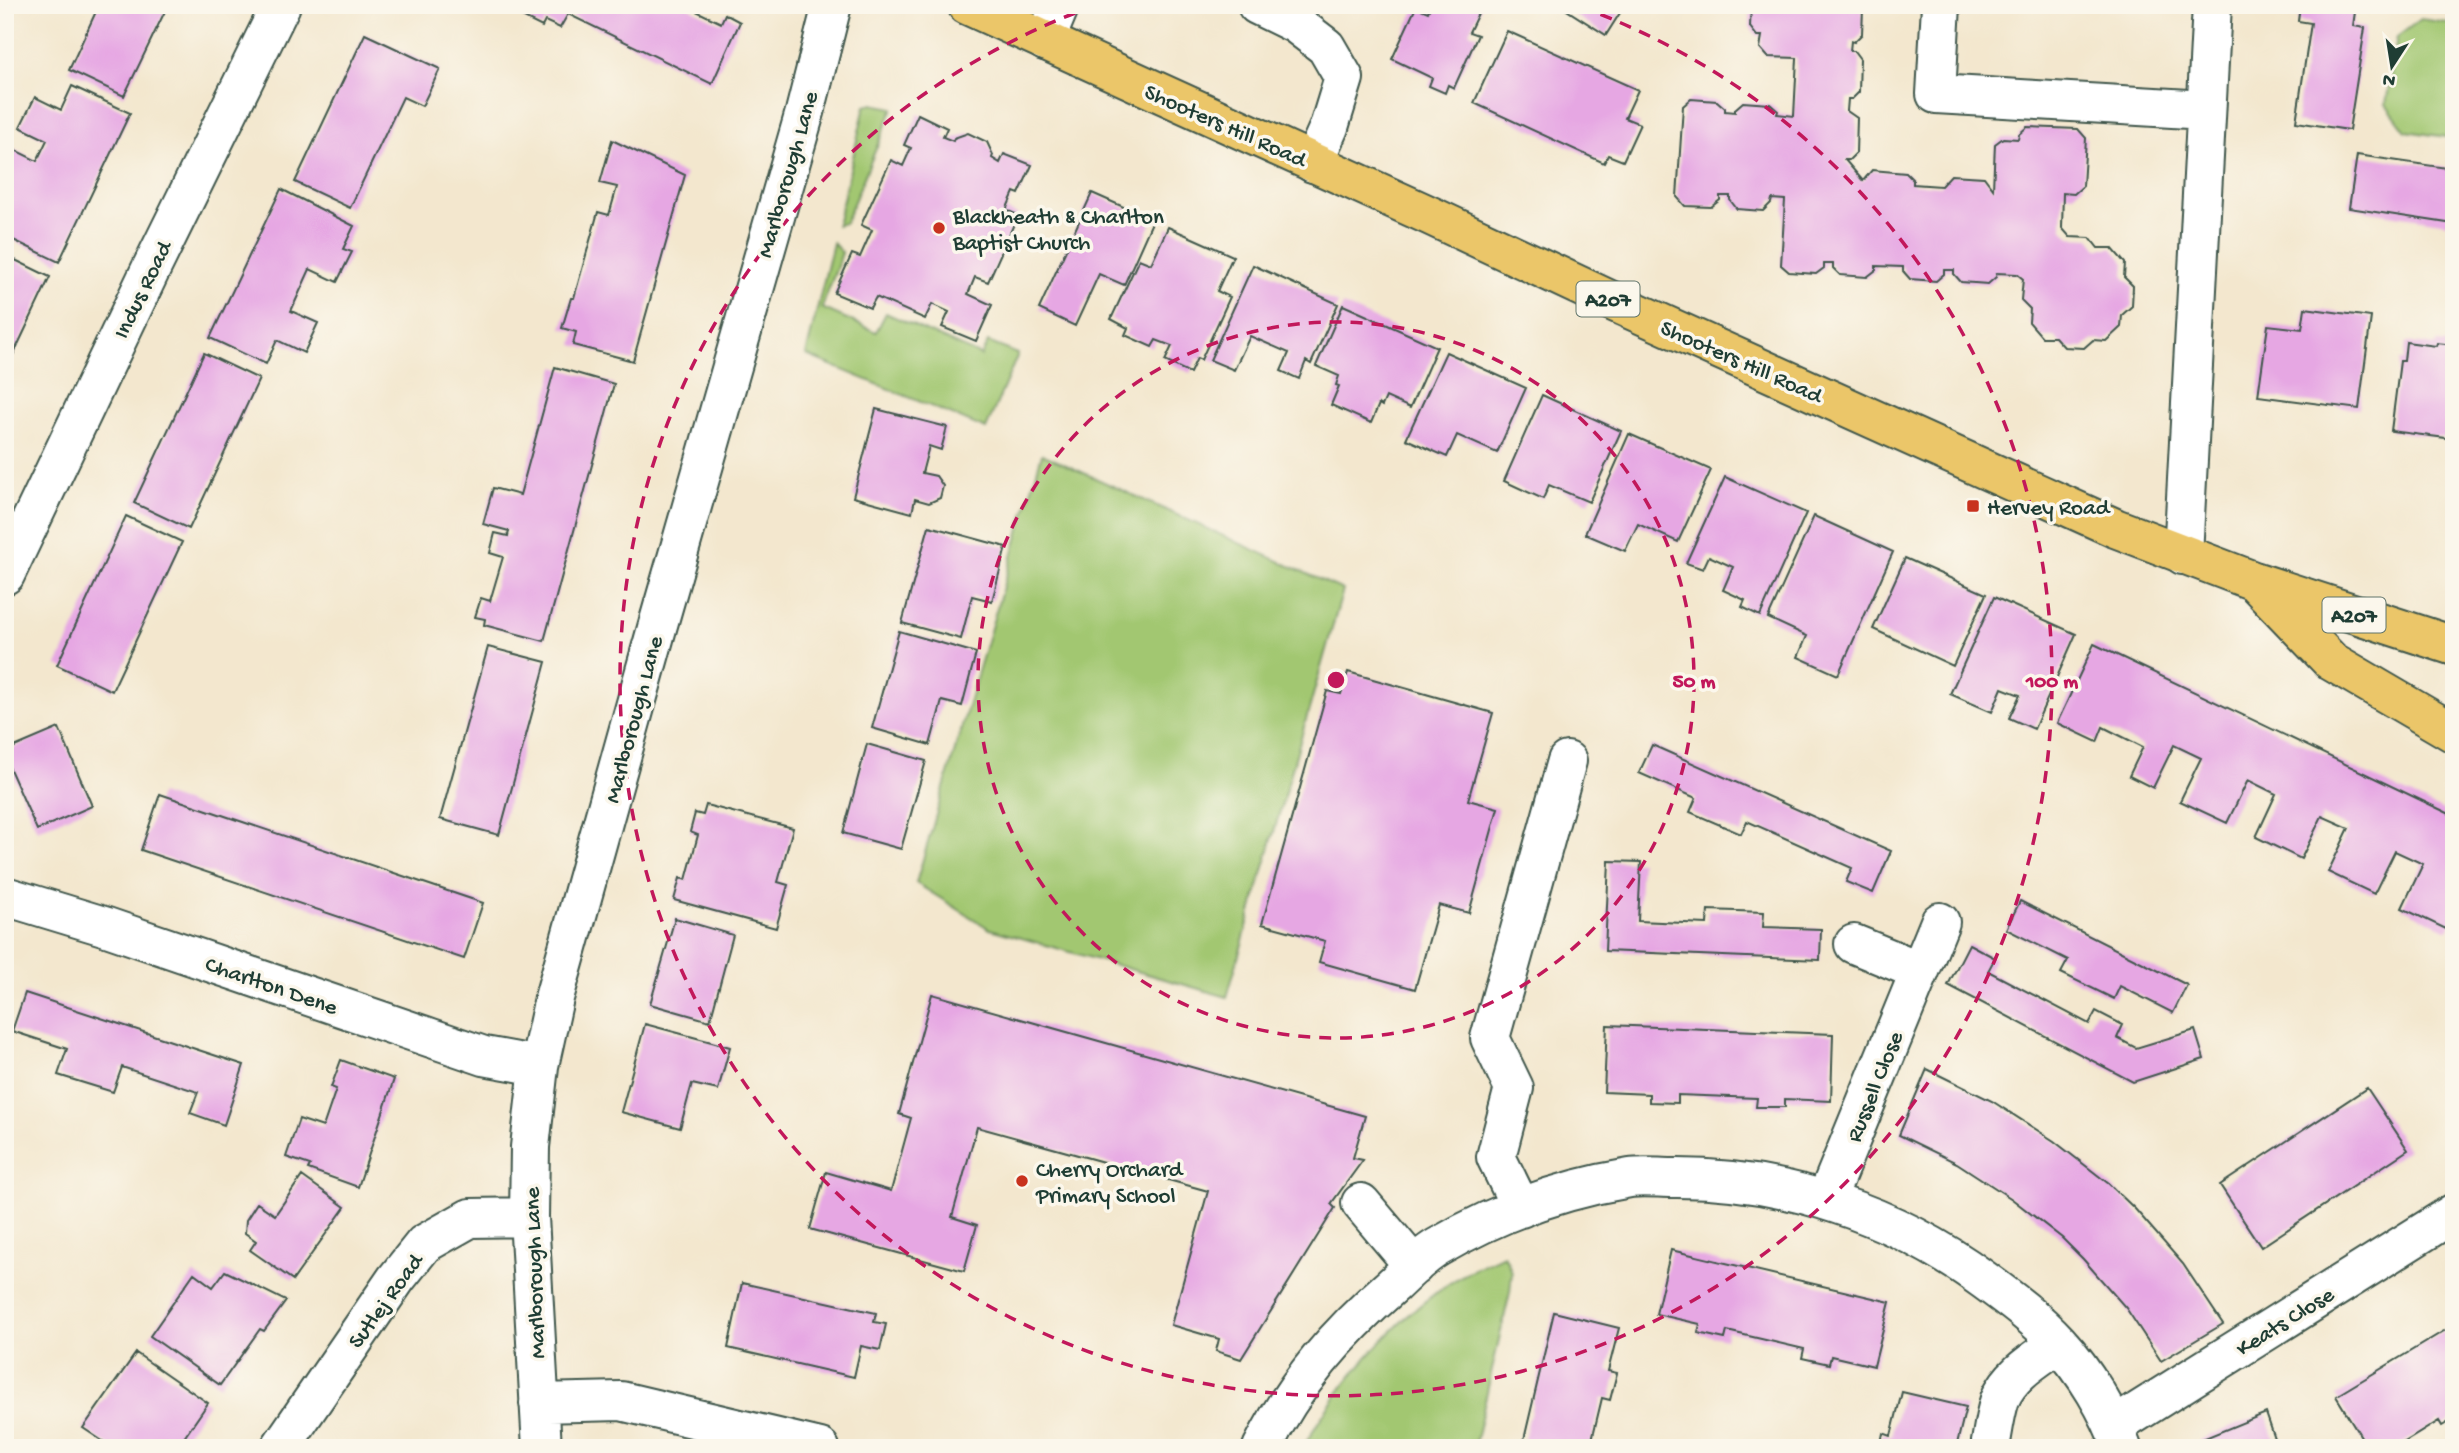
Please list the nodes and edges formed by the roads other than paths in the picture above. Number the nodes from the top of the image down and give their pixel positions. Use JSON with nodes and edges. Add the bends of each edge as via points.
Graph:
{"nodes":[{"id":1,"x":281,"y":5,"type":"edge"},
{"id":2,"x":832,"y":5,"type":"edge"},
{"id":3,"x":967,"y":5,"type":"edge"},
{"id":4,"x":1060,"y":5,"type":"edge"},
{"id":5,"x":1257,"y":5,"type":"edge"},
{"id":6,"x":1941,"y":5,"type":"edge"},
{"id":7,"x":2212,"y":5,"type":"edge"},
{"id":8,"x":1045,"y":41,"type":"junction"},
{"id":9,"x":2206,"y":110,"type":"junction"},
{"id":10,"x":1313,"y":163,"type":"junction"},
{"id":11,"x":2183,"y":555,"type":"junction"},
{"id":12,"x":5,"y":575,"type":"edge"},
{"id":13,"x":2254,"y":581,"type":"junction"},
{"id":14,"x":2454,"y":646,"type":"edge"},
{"id":15,"x":2454,"y":733,"type":"edge"},
{"id":16,"x":1567,"y":761,"type":"dead end"},
{"id":17,"x":5,"y":897,"type":"edge"},
{"id":18,"x":1940,"y":922,"type":"dead end"},
{"id":19,"x":1854,"y":944,"type":"dead end"},
{"id":20,"x":1920,"y":971,"type":"junction"},
{"id":21,"x":539,"y":1066,"type":"junction"},
{"id":22,"x":1826,"y":1200,"type":"junction"},
{"id":23,"x":1362,"y":1203,"type":"dead end"},
{"id":24,"x":1521,"y":1208,"type":"junction"},
{"id":25,"x":2454,"y":1213,"type":"edge"},
{"id":26,"x":529,"y":1217,"type":"junction"},
{"id":27,"x":1414,"y":1266,"type":"junction"},
{"id":28,"x":2059,"y":1343,"type":"junction"},
{"id":29,"x":539,"y":1403,"type":"junction"},
{"id":30,"x":2119,"y":1437,"type":"edge"},
{"id":31,"x":280,"y":1448,"type":"edge"},
{"id":32,"x":541,"y":1448,"type":"edge"},
{"id":33,"x":820,"y":1448,"type":"edge"},
{"id":34,"x":1262,"y":1448,"type":"edge"},
{"id":35,"x":1990,"y":1448,"type":"edge"}],
"edges":[{"from":1,"to":12,"type":"street","name":"Indus Road"},
{"from":2,"to":21,"type":"street","name":"Marlborough Lane","via":[[554,998]]},
{"from":3,"to":8,"type":"main road","name":"Shooters Hill Road","number":"A207"},
{"from":4,"to":8,"type":"street"},
{"from":5,"to":10,"type":"street","via":[[1296,24],[1326,47],[1344,78]]},
{"from":6,"to":9,"type":"street","via":[[1936,94]]},
{"from":7,"to":9,"type":"street"},
{"from":8,"to":10,"type":"main road","name":"Shooters Hill Road","number":"A207"},
{"from":9,"to":11,"type":"street"},
{"from":10,"to":11,"type":"main road","name":"Shooters Hill Road","number":"A207"},
{"from":11,"to":13,"type":"main road","name":"Shooters Hill Road","number":"A207"},
{"from":13,"to":14,"type":"main road","name":"Shooters Hill Road","number":"A207"},
{"from":13,"to":15,"type":"main road","via":[[2331,661]]},
{"from":16,"to":24,"type":"street","via":[[1490,1038],[1514,1088],[1496,1157]]},
{"from":17,"to":21,"type":"street","name":"Charlton Dene","via":[[107,927],[484,1056]]},
{"from":18,"to":20,"type":"street","name":"Russell Close"},
{"from":19,"to":20,"type":"street"},
{"from":20,"to":22,"type":"street","name":"Russell Close"},
{"from":21,"to":26,"type":"street","name":"Marlborough Lane","via":[[530,1147]]},
{"from":22,"to":24,"type":"street","via":[[1710,1178],[1632,1178],[1566,1192]]},
{"from":22,"to":28,"type":"street","via":[[1899,1228],[1961,1263]]},
{"from":23,"to":27,"type":"street"},
{"from":24,"to":27,"type":"street","via":[[1490,1219]]},
{"from":25,"to":30,"type":"street","name":"Keats Close"},
{"from":26,"to":29,"type":"street","name":"Marlborough Lane"},
{"from":26,"to":31,"type":"street","name":"Sutlej Road","via":[[470,1218],[424,1244]]},
{"from":27,"to":34,"type":"street","via":[[1350,1323],[1307,1373]]},
{"from":28,"to":30,"type":"street"},
{"from":28,"to":35,"type":"street","via":[[2009,1383],[2000,1400]]},
{"from":29,"to":32,"type":"street","name":"Marlborough Lane"},
{"from":29,"to":33,"type":"street","via":[[621,1401]]}]}
